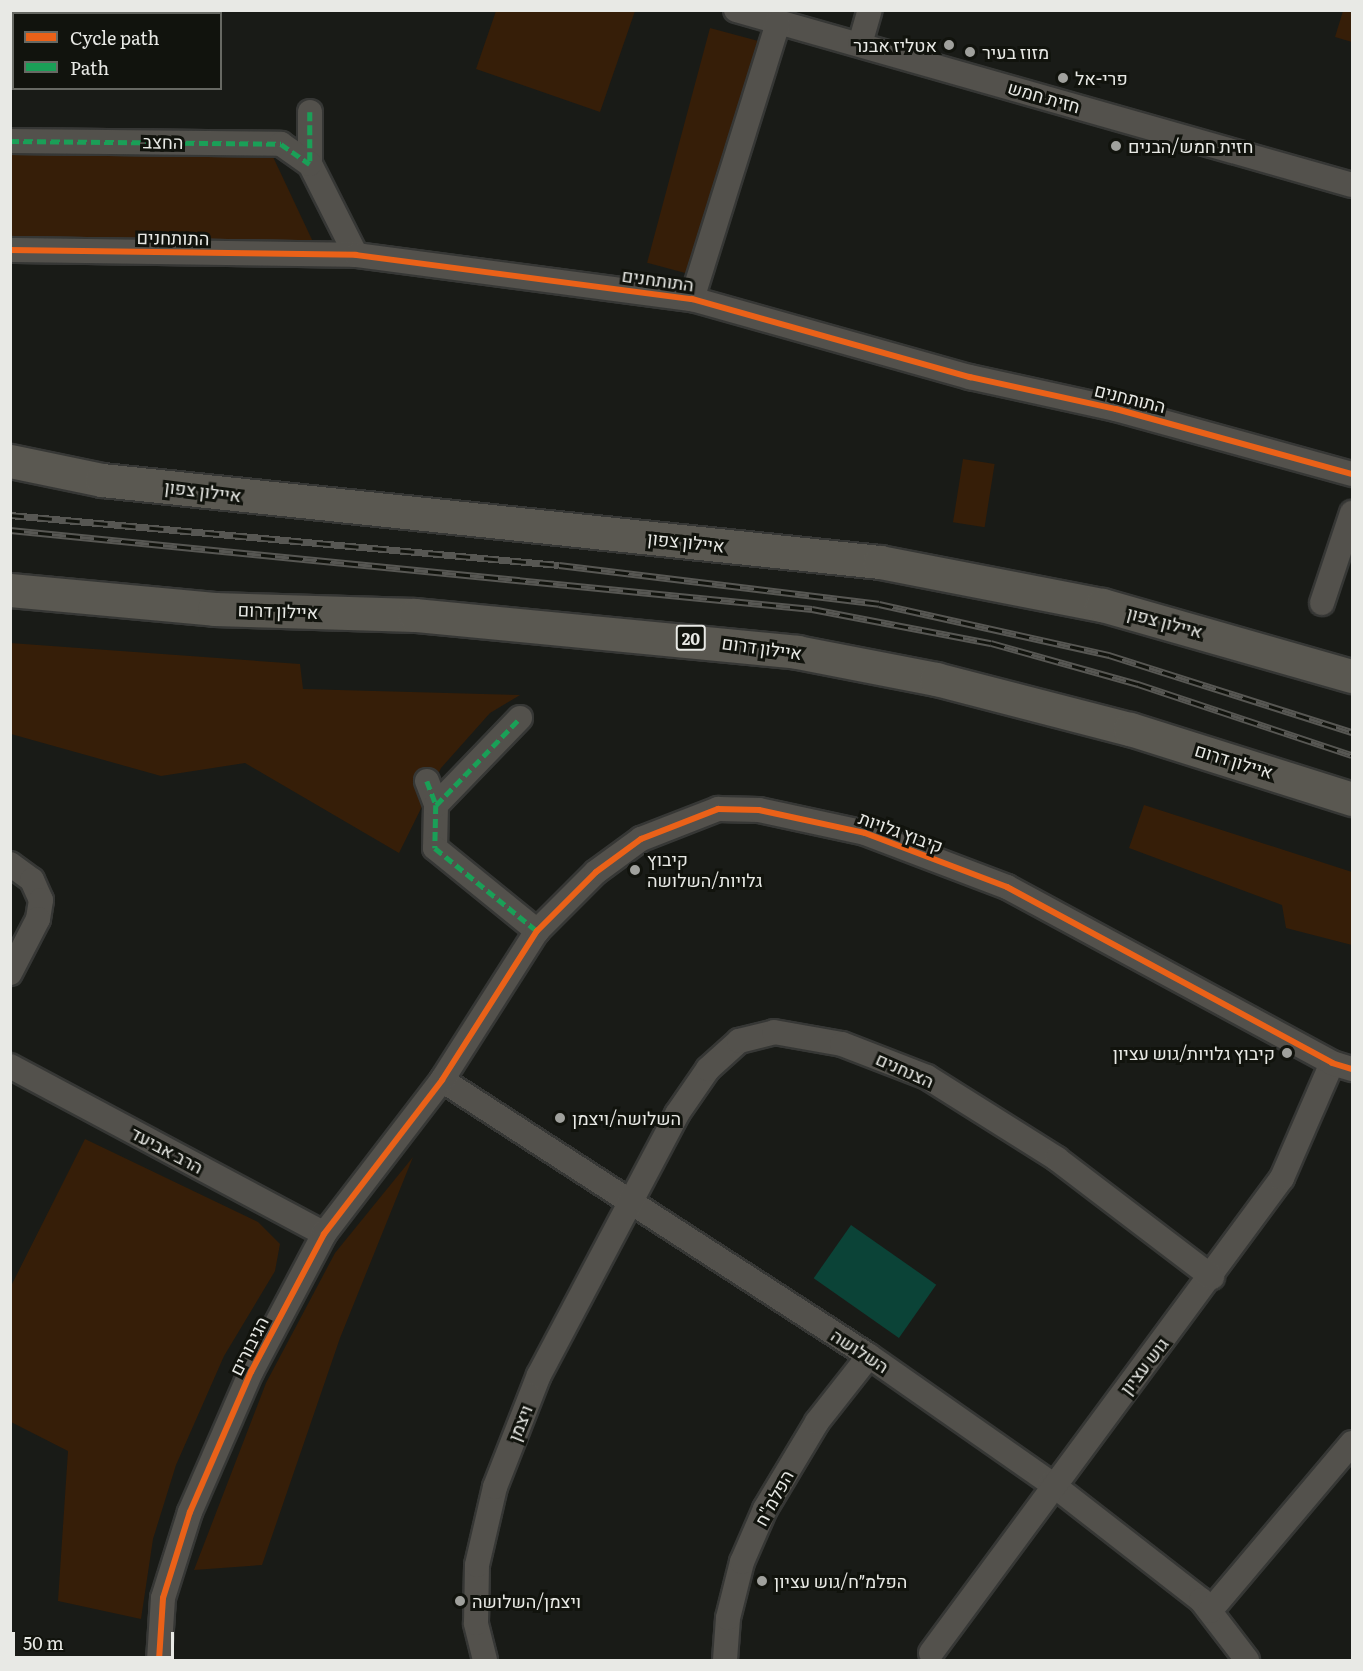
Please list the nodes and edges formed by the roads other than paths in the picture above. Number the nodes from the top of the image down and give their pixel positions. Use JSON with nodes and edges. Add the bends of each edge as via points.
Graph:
{"nodes":[{"id":1,"x":736,"y":10,"type":"edge"},
{"id":2,"x":870,"y":10,"type":"edge"},
{"id":3,"x":778,"y":23,"type":"junction"},
{"id":4,"x":860,"y":44,"type":"junction"},
{"id":5,"x":310,"y":112,"type":"dead end"},
{"id":6,"x":10,"y":141,"type":"edge"},
{"id":7,"x":310,"y":164,"type":"junction"},
{"id":8,"x":1353,"y":185,"type":"edge"},
{"id":9,"x":10,"y":250,"type":"edge"},
{"id":10,"x":356,"y":255,"type":"junction"},
{"id":11,"x":692,"y":299,"type":"junction"},
{"id":12,"x":10,"y":461,"type":"edge"},
{"id":13,"x":1353,"y":474,"type":"edge"},
{"id":14,"x":1353,"y":513,"type":"edge"},
{"id":15,"x":10,"y":590,"type":"edge"},
{"id":16,"x":1322,"y":603,"type":"dead end"},
{"id":17,"x":1353,"y":676,"type":"edge"},
{"id":18,"x":520,"y":717,"type":"dead end"},
{"id":19,"x":427,"y":781,"type":"dead end"},
{"id":20,"x":1353,"y":799,"type":"edge"},
{"id":21,"x":436,"y":805,"type":"junction"},
{"id":22,"x":10,"y":864,"type":"edge"},
{"id":23,"x":537,"y":931,"type":"junction"},
{"id":24,"x":10,"y":973,"type":"edge"},
{"id":25,"x":10,"y":1066,"type":"edge"},
{"id":26,"x":1346,"y":1069,"type":"edge"},
{"id":27,"x":442,"y":1080,"type":"junction"},
{"id":28,"x":627,"y":1202,"type":"junction"},
{"id":29,"x":324,"y":1234,"type":"junction"},
{"id":30,"x":1212,"y":1277,"type":"junction"},
{"id":31,"x":869,"y":1356,"type":"junction"},
{"id":32,"x":1353,"y":1443,"type":"edge"},
{"id":33,"x":1052,"y":1484,"type":"junction"},
{"id":34,"x":1210,"y":1611,"type":"junction"},
{"id":35,"x":931,"y":1653,"type":"dead end"},
{"id":36,"x":159,"y":1660,"type":"edge"},
{"id":37,"x":485,"y":1660,"type":"edge"},
{"id":38,"x":725,"y":1660,"type":"edge"},
{"id":39,"x":1248,"y":1660,"type":"edge"}],
"edges":[{"from":1,"to":3,"type":"street","name":"חזית חמש"},
{"from":2,"to":4,"type":"street"},
{"from":3,"to":4,"type":"street","name":"חזית חמש"},
{"from":3,"to":11,"type":"street","name":"התותחנים"},
{"from":4,"to":8,"type":"street","name":"חזית חמש"},
{"from":5,"to":7,"type":"street","name":"החצב"},
{"from":6,"to":7,"type":"street","name":"החצב","via":[[281,144]]},
{"from":7,"to":10,"type":"street","name":"החצב"},
{"from":9,"to":10,"type":"street","name":"התותחנים"},
{"from":10,"to":11,"type":"street","name":"התותחנים"},
{"from":11,"to":13,"type":"street","name":"התותחנים","via":[[970,377],[1116,409]]},
{"from":12,"to":17,"type":"highway","name":"איילון צפון","via":[[102,480],[880,562],[1102,605]]},
{"from":14,"to":16,"type":"street"},
{"from":15,"to":20,"type":"highway","name":"איילון דרום","number":"20","via":[[214,609],[463,619],[797,652],[936,679],[1130,729]]},
{"from":18,"to":21,"type":"street"},
{"from":19,"to":21,"type":"street"},
{"from":21,"to":23,"type":"street","via":[[435,848]]},
{"from":22,"to":24,"type":"street","via":[[32,880],[41,900],[38,919]]},
{"from":23,"to":26,"type":"street","name":"קיבוץ גלויות","via":[[596,872],[641,839],[718,809],[759,810],[865,833],[1007,887]]},
{"from":23,"to":27,"type":"street","name":"קיבוץ גלויות"},
{"from":25,"to":29,"type":"street","name":"הרב אביעד"},
{"from":26,"to":30,"type":"street","name":"גוש עציון","via":[[1282,1179]]},
{"from":27,"to":28,"type":"street","name":"השלושה"},
{"from":27,"to":29,"type":"street","name":"הגיבורים"},
{"from":28,"to":30,"type":"street","name":"הצנחנים","via":[[708,1069],[739,1041],[774,1032],[842,1044],[927,1077],[1057,1159]]},
{"from":28,"to":31,"type":"street","name":"השלושה"},
{"from":28,"to":37,"type":"street","name":"ויצמן","via":[[539,1376],[495,1487],[477,1565],[476,1623]]},
{"from":29,"to":36,"type":"street","name":"הגיבורים","via":[[251,1372],[190,1512],[163,1598]]},
{"from":30,"to":33,"type":"street","name":"גוש עציון"},
{"from":31,"to":33,"type":"street","name":"השלושה"},
{"from":31,"to":38,"type":"street","name":"הפלמ\"ח","via":[[818,1422],[765,1509],[742,1562],[728,1618]]},
{"from":32,"to":34,"type":"street"},
{"from":33,"to":34,"type":"street","name":"השלושה"},
{"from":33,"to":35,"type":"street","name":"גוש עציון"},
{"from":34,"to":39,"type":"street","name":"השלושה"}]}
